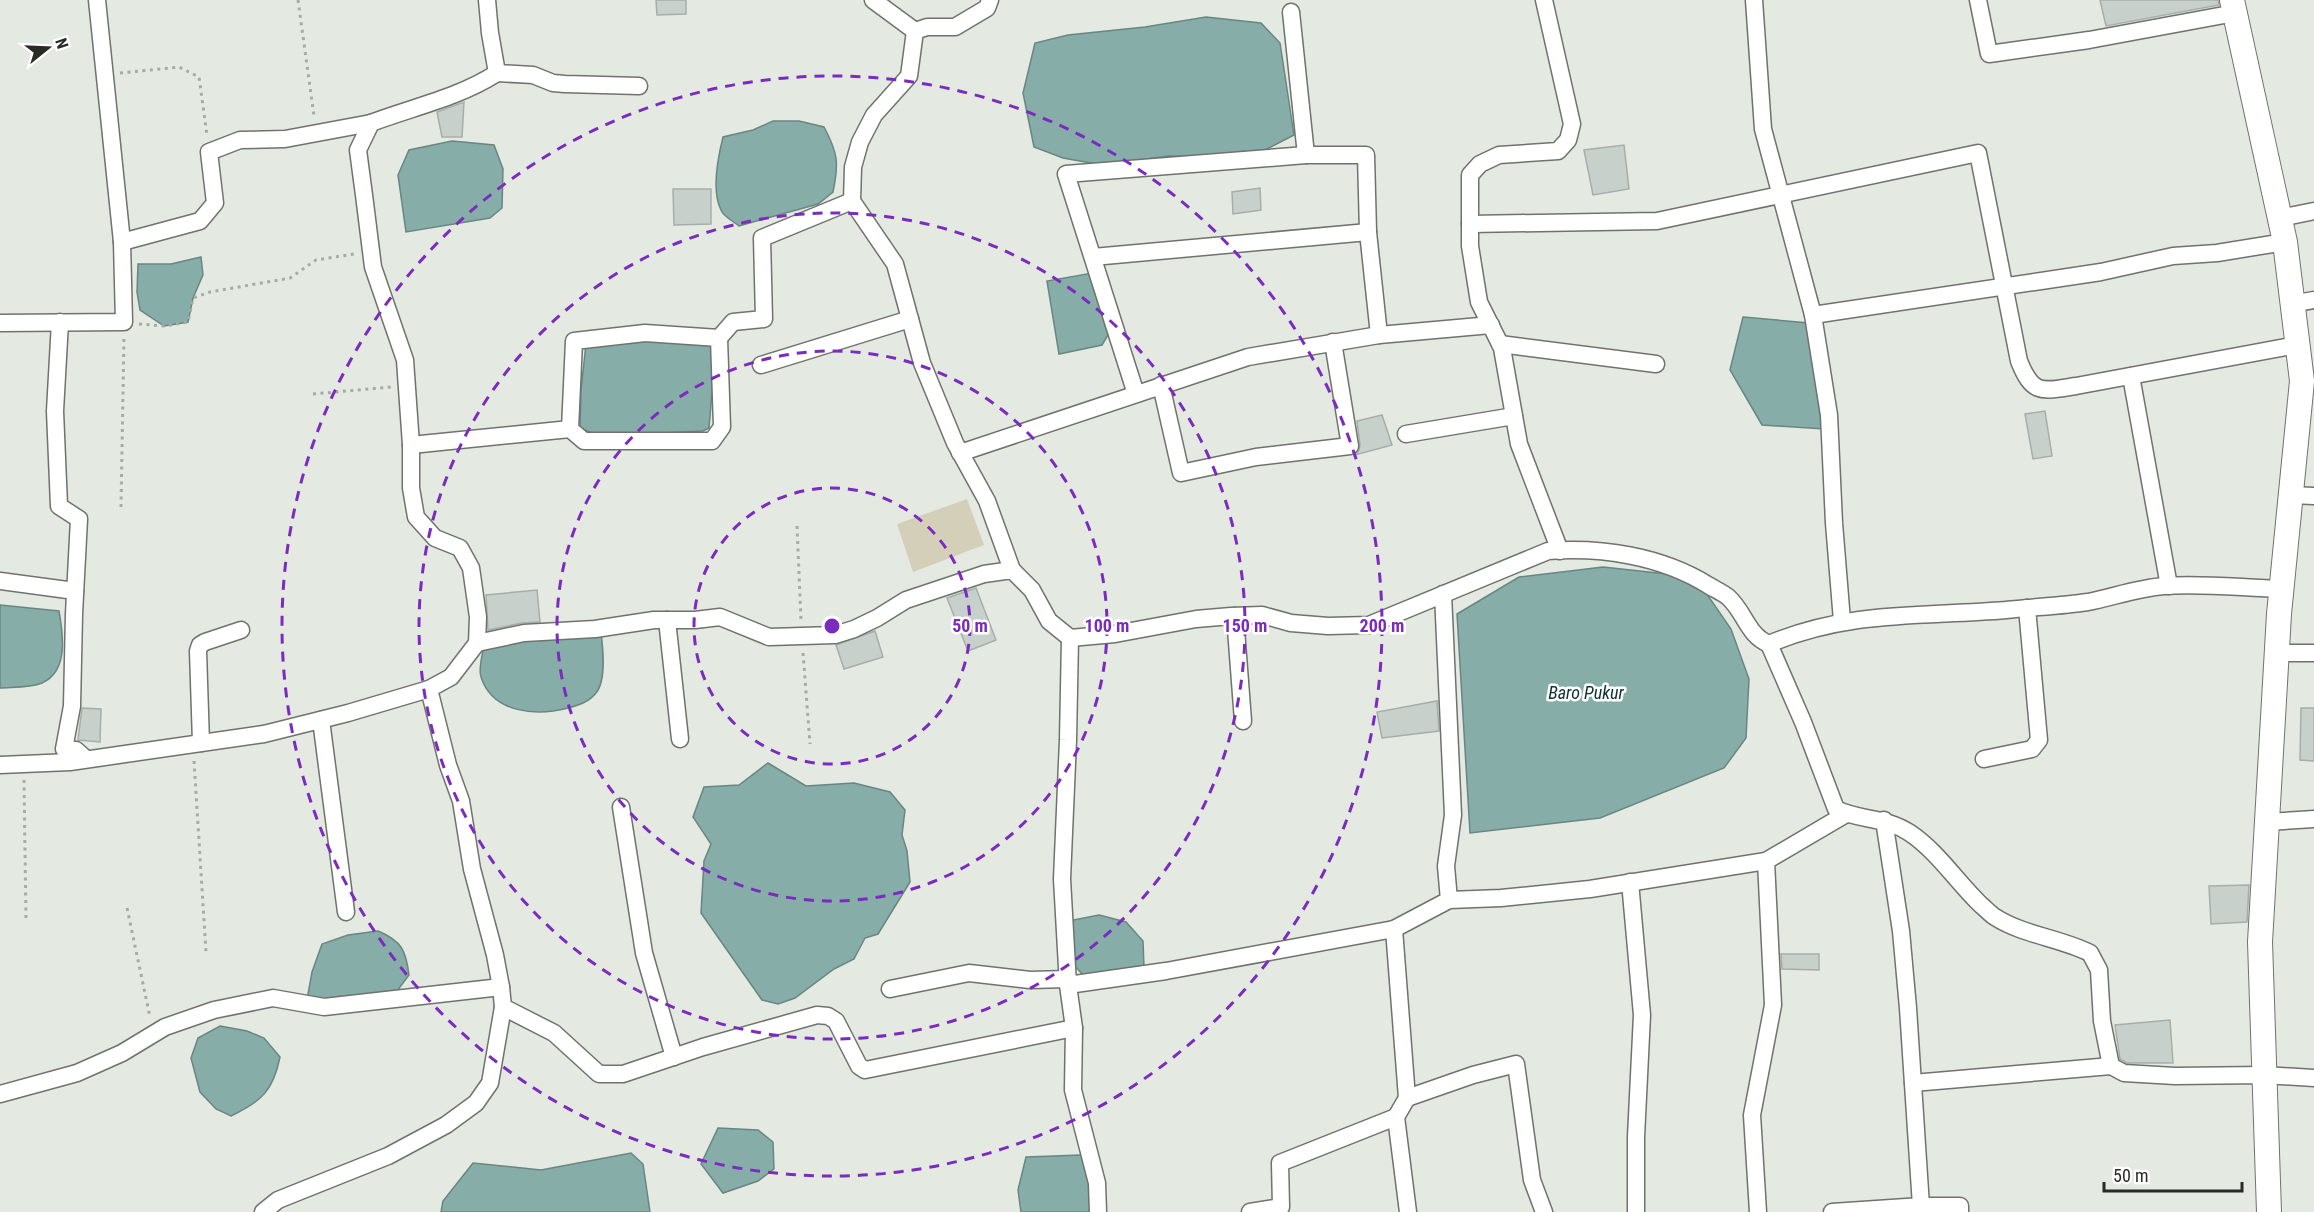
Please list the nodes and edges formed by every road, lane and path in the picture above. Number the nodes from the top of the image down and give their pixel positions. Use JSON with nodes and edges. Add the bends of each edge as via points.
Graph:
{"nodes":[{"id":1,"x":97,"y":0,"type":"edge"},
{"id":2,"x":298,"y":0,"type":"edge"},
{"id":3,"x":487,"y":0,"type":"edge"},
{"id":4,"x":873,"y":0,"type":"edge"},
{"id":5,"x":990,"y":0,"type":"edge"},
{"id":6,"x":1544,"y":0,"type":"edge"},
{"id":7,"x":1754,"y":0,"type":"edge"},
{"id":8,"x":1978,"y":0,"type":"edge"},
{"id":9,"x":2234,"y":6,"type":"edge"},
{"id":10,"x":1291,"y":12,"type":"dead end"},
{"id":11,"x":915,"y":31,"type":"junction"},
{"id":12,"x":497,"y":73,"type":"junction"},
{"id":13,"x":106,"y":74,"type":"junction"},
{"id":14,"x":639,"y":86,"type":"dead end"},
{"id":15,"x":371,"y":123,"type":"junction"},
{"id":16,"x":316,"y":133,"type":"junction"},
{"id":17,"x":209,"y":152,"type":"junction"},
{"id":18,"x":1306,"y":155,"type":"junction"},
{"id":19,"x":1780,"y":195,"type":"junction"},
{"id":20,"x":852,"y":201,"type":"junction"},
{"id":21,"x":2314,"y":211,"type":"edge"},
{"id":22,"x":2280,"y":218,"type":"junction"},
{"id":23,"x":1470,"y":224,"type":"junction"},
{"id":24,"x":1368,"y":232,"type":"junction"},
{"id":25,"x":122,"y":242,"type":"junction"},
{"id":26,"x":2285,"y":242,"type":"junction"},
{"id":27,"x":371,"y":252,"type":"junction"},
{"id":28,"x":1093,"y":257,"type":"junction"},
{"id":29,"x":2005,"y":285,"type":"junction"},
{"id":30,"x":2303,"y":302,"type":"edge"},
{"id":31,"x":1813,"y":315,"type":"junction"},
{"id":32,"x":910,"y":319,"type":"junction"},
{"id":33,"x":60,"y":322,"type":"junction"},
{"id":34,"x":124,"y":322,"type":"junction"},
{"id":35,"x":0,"y":323,"type":"edge"},
{"id":36,"x":1491,"y":325,"type":"junction"},
{"id":37,"x":1378,"y":334,"type":"junction"},
{"id":38,"x":719,"y":338,"type":"junction"},
{"id":39,"x":1333,"y":342,"type":"junction"},
{"id":40,"x":1500,"y":344,"type":"junction"},
{"id":41,"x":2297,"y":345,"type":"junction"},
{"id":42,"x":1656,"y":364,"type":"dead end"},
{"id":43,"x":761,"y":365,"type":"dead end"},
{"id":44,"x":2131,"y":376,"type":"junction"},
{"id":45,"x":407,"y":385,"type":"junction"},
{"id":46,"x":1161,"y":386,"type":"junction"},
{"id":47,"x":313,"y":394,"type":"dead end"},
{"id":48,"x":1136,"y":394,"type":"junction"},
{"id":49,"x":1514,"y":416,"type":"junction"},
{"id":50,"x":570,"y":429,"type":"junction"},
{"id":51,"x":1406,"y":434,"type":"dead end"},
{"id":52,"x":411,"y":445,"type":"junction"},
{"id":53,"x":960,"y":453,"type":"junction"},
{"id":54,"x":2302,"y":496,"type":"edge"},
{"id":55,"x":121,"y":507,"type":"dead end"},
{"id":56,"x":1560,"y":550,"type":"junction"},
{"id":57,"x":1012,"y":570,"type":"junction"},
{"id":58,"x":0,"y":581,"type":"edge"},
{"id":59,"x":2169,"y":586,"type":"junction"},
{"id":60,"x":2282,"y":589,"type":"junction"},
{"id":61,"x":75,"y":591,"type":"junction"},
{"id":62,"x":1443,"y":594,"type":"junction"},
{"id":63,"x":2027,"y":608,"type":"junction"},
{"id":64,"x":1235,"y":616,"type":"junction"},
{"id":65,"x":667,"y":620,"type":"junction"},
{"id":66,"x":1842,"y":621,"type":"junction"},
{"id":67,"x":241,"y":630,"type":"dead end"},
{"id":68,"x":1070,"y":638,"type":"junction"},
{"id":69,"x":477,"y":643,"type":"junction"},
{"id":70,"x":1769,"y":644,"type":"junction"},
{"id":71,"x":2314,"y":652,"type":"edge"},
{"id":72,"x":2277,"y":653,"type":"junction"},
{"id":73,"x":429,"y":689,"type":"junction"},
{"id":74,"x":321,"y":720,"type":"junction"},
{"id":75,"x":1244,"y":722,"type":"dead end"},
{"id":76,"x":680,"y":739,"type":"dead end"},
{"id":77,"x":197,"y":743,"type":"junction"},
{"id":78,"x":87,"y":759,"type":"junction"},
{"id":79,"x":1984,"y":759,"type":"dead end"},
{"id":80,"x":23,"y":764,"type":"junction"},
{"id":81,"x":0,"y":765,"type":"edge"},
{"id":82,"x":621,"y":807,"type":"dead end"},
{"id":83,"x":1846,"y":814,"type":"junction"},
{"id":84,"x":2314,"y":819,"type":"edge"},
{"id":85,"x":1884,"y":820,"type":"junction"},
{"id":86,"x":2267,"y":822,"type":"junction"},
{"id":87,"x":1766,"y":861,"type":"junction"},
{"id":88,"x":1629,"y":882,"type":"junction"},
{"id":89,"x":1449,"y":900,"type":"junction"},
{"id":90,"x":127,"y":908,"type":"dead end"},
{"id":91,"x":346,"y":912,"type":"dead end"},
{"id":92,"x":26,"y":919,"type":"dead end"},
{"id":93,"x":1394,"y":930,"type":"junction"},
{"id":94,"x":206,"y":952,"type":"dead end"},
{"id":95,"x":1068,"y":982,"type":"junction"},
{"id":96,"x":501,"y":987,"type":"junction"},
{"id":97,"x":890,"y":989,"type":"dead end"},
{"id":98,"x":503,"y":1007,"type":"junction"},
{"id":99,"x":1074,"y":1028,"type":"junction"},
{"id":100,"x":153,"y":1034,"type":"junction"},
{"id":101,"x":674,"y":1057,"type":"junction"},
{"id":102,"x":2111,"y":1066,"type":"junction"},
{"id":103,"x":2264,"y":1075,"type":"junction"},
{"id":104,"x":2314,"y":1077,"type":"edge"},
{"id":105,"x":1913,"y":1083,"type":"junction"},
{"id":106,"x":0,"y":1094,"type":"edge"},
{"id":107,"x":1407,"y":1098,"type":"junction"},
{"id":108,"x":1396,"y":1118,"type":"junction"},
{"id":109,"x":1921,"y":1206,"type":"junction"},
{"id":110,"x":263,"y":1212,"type":"edge"},
{"id":111,"x":1098,"y":1212,"type":"edge"},
{"id":112,"x":1250,"y":1212,"type":"edge"},
{"id":113,"x":1408,"y":1212,"type":"edge"},
{"id":114,"x":1544,"y":1212,"type":"edge"},
{"id":115,"x":1636,"y":1212,"type":"edge"},
{"id":116,"x":1758,"y":1212,"type":"edge"},
{"id":117,"x":1832,"y":1212,"type":"edge"},
{"id":118,"x":1960,"y":1212,"type":"edge"},
{"id":119,"x":2269,"y":1212,"type":"edge"}],
"edges":[{"from":1,"to":13,"type":"street"},
{"from":2,"to":16,"type":"path"},
{"from":3,"to":12,"type":"street"},
{"from":4,"to":11,"type":"street"},
{"from":5,"to":11,"type":"street","via":[[987,8],[956,27]]},
{"from":6,"to":23,"type":"street","via":[[1572,124],[1568,140],[1558,150],[1498,155],[1480,164],[1470,175]]},
{"from":7,"to":19,"type":"street","via":[[1762,129]]},
{"from":8,"to":9,"type":"street","via":[[1989,54],[2089,40]]},
{"from":9,"to":22,"type":"main road"},
{"from":10,"to":18,"type":"street"},
{"from":11,"to":20,"type":"street","via":[[909,76],[874,115],[860,142],[853,167]]},
{"from":12,"to":14,"type":"street","via":[[533,75],[553,83]]},
{"from":12,"to":15,"type":"street","via":[[445,99]]},
{"from":13,"to":17,"type":"path","via":[[178,67],[199,77]]},
{"from":13,"to":25,"type":"street"},
{"from":15,"to":16,"type":"street"},
{"from":15,"to":27,"type":"street","via":[[358,150]]},
{"from":16,"to":17,"type":"street","via":[[285,139],[240,140]]},
{"from":17,"to":25,"type":"street","via":[[215,203],[200,221]]},
{"from":18,"to":24,"type":"street","via":[[1366,156]]},
{"from":18,"to":28,"type":"street","via":[[1066,174]]},
{"from":19,"to":23,"type":"street","via":[[1658,221]]},
{"from":19,"to":29,"type":"street","via":[[1978,153]]},
{"from":19,"to":31,"type":"street"},
{"from":20,"to":32,"type":"street","via":[[895,264]]},
{"from":20,"to":38,"type":"street","via":[[762,238],[764,319],[733,322]]},
{"from":21,"to":22,"type":"street"},
{"from":22,"to":26,"type":"main road"},
{"from":23,"to":36,"type":"street","via":[[1479,302]]},
{"from":24,"to":28,"type":"street"},
{"from":24,"to":37,"type":"street"},
{"from":25,"to":34,"type":"street"},
{"from":26,"to":29,"type":"street","via":[[2173,256],[2101,272]]},
{"from":26,"to":30,"type":"main road"},
{"from":27,"to":34,"type":"path","via":[[316,260],[290,278],[193,298],[188,322],[164,326]]},
{"from":27,"to":45,"type":"street","via":[[405,360]]},
{"from":28,"to":48,"type":"street"},
{"from":29,"to":31,"type":"street"},
{"from":29,"to":44,"type":"street","via":[[2019,361],[2026,380],[2037,389]]},
{"from":30,"to":41,"type":"main road"},
{"from":31,"to":66,"type":"street","via":[[1829,415]]},
{"from":32,"to":43,"type":"street"},
{"from":32,"to":53,"type":"street","via":[[922,363]]},
{"from":33,"to":34,"type":"street"},
{"from":33,"to":35,"type":"street"},
{"from":33,"to":61,"type":"street","via":[[55,411],[59,506],[79,519]]},
{"from":34,"to":55,"type":"path"},
{"from":36,"to":37,"type":"street"},
{"from":36,"to":40,"type":"street"},
{"from":37,"to":39,"type":"street"},
{"from":38,"to":50,"type":"street","via":[[645,333],[574,341]]},
{"from":38,"to":50,"type":"street","via":[[722,427],[712,441],[584,441]]},
{"from":39,"to":46,"type":"street","via":[[1248,357]]},
{"from":39,"to":46,"type":"street","via":[[1350,446],[1256,457],[1181,473]]},
{"from":40,"to":42,"type":"street"},
{"from":40,"to":49,"type":"street"},
{"from":41,"to":44,"type":"street"},
{"from":41,"to":54,"type":"main road","via":[[2302,381]]},
{"from":44,"to":59,"type":"street"},
{"from":45,"to":47,"type":"path"},
{"from":45,"to":52,"type":"street"},
{"from":46,"to":48,"type":"street"},
{"from":48,"to":53,"type":"street"},
{"from":49,"to":51,"type":"street"},
{"from":49,"to":56,"type":"street","via":[[1519,444]]},
{"from":50,"to":52,"type":"street"},
{"from":52,"to":69,"type":"street","via":[[416,517],[435,538],[460,548],[471,568],[478,617]]},
{"from":53,"to":57,"type":"street","via":[[987,501]]},
{"from":54,"to":60,"type":"main road"},
{"from":56,"to":62,"type":"street","via":[[1548,551]]},
{"from":56,"to":70,"type":"street","via":[[1649,560],[1695,577],[1729,598],[1750,630]]},
{"from":57,"to":65,"type":"street","via":[[984,574],[906,600],[877,618],[835,635],[769,637],[720,617]]},
{"from":57,"to":68,"type":"street","via":[[1032,590],[1049,621]]},
{"from":58,"to":61,"type":"street"},
{"from":59,"to":60,"type":"street"},
{"from":59,"to":63,"type":"street","via":[[2087,602]]},
{"from":60,"to":72,"type":"main road"},
{"from":61,"to":78,"type":"street","via":[[72,706],[64,750],[76,750]]},
{"from":62,"to":64,"type":"street","via":[[1369,625],[1328,626],[1291,623],[1262,615]]},
{"from":62,"to":89,"type":"street","via":[[1453,815],[1446,866]]},
{"from":63,"to":66,"type":"street"},
{"from":63,"to":79,"type":"street","via":[[2038,740],[2032,749]]},
{"from":64,"to":68,"type":"street"},
{"from":64,"to":75,"type":"street"},
{"from":65,"to":69,"type":"street","via":[[524,633]]},
{"from":65,"to":76,"type":"street"},
{"from":66,"to":70,"type":"street","via":[[1800,631]]},
{"from":67,"to":77,"type":"street","via":[[200,645]]},
{"from":68,"to":95,"type":"street","via":[[1062,879]]},
{"from":69,"to":73,"type":"street","via":[[451,677]]},
{"from":70,"to":83,"type":"street","via":[[1829,795],[1836,809]]},
{"from":71,"to":72,"type":"street"},
{"from":72,"to":86,"type":"main road"},
{"from":73,"to":74,"type":"street"},
{"from":73,"to":96,"type":"street","via":[[460,801]]},
{"from":74,"to":77,"type":"street","via":[[264,734]]},
{"from":74,"to":91,"type":"street"},
{"from":77,"to":78,"type":"street"},
{"from":77,"to":94,"type":"path"},
{"from":78,"to":80,"type":"street"},
{"from":80,"to":81,"type":"street"},
{"from":80,"to":92,"type":"path"},
{"from":82,"to":101,"type":"street","via":[[644,953]]},
{"from":83,"to":85,"type":"street"},
{"from":83,"to":87,"type":"street"},
{"from":84,"to":86,"type":"street"},
{"from":85,"to":102,"type":"street","via":[[1909,832],[1929,849],[1994,917],[2090,953],[2099,970],[2102,1021]]},
{"from":85,"to":105,"type":"street","via":[[1901,932]]},
{"from":86,"to":103,"type":"main road","via":[[2260,942]]},
{"from":87,"to":88,"type":"street"},
{"from":87,"to":116,"type":"street","via":[[1773,1005],[1752,1115]]},
{"from":88,"to":89,"type":"street","via":[[1501,898]]},
{"from":88,"to":115,"type":"street","via":[[1642,1015]]},
{"from":89,"to":93,"type":"street"},
{"from":90,"to":100,"type":"path"},
{"from":93,"to":95,"type":"street","via":[[1166,971]]},
{"from":93,"to":107,"type":"street"},
{"from":95,"to":97,"type":"street","via":[[969,973]]},
{"from":95,"to":99,"type":"street"},
{"from":96,"to":98,"type":"street"},
{"from":96,"to":100,"type":"street","via":[[324,1007],[273,998],[214,1010]]},
{"from":98,"to":101,"type":"street","via":[[554,1033],[599,1074],[623,1074]]},
{"from":98,"to":110,"type":"street","via":[[490,1083],[476,1104],[388,1156],[278,1200]]},
{"from":99,"to":101,"type":"street","via":[[865,1070],[859,1066],[836,1021],[817,1015]]},
{"from":99,"to":111,"type":"street","via":[[1073,1090],[1097,1183]]},
{"from":100,"to":106,"type":"street","via":[[77,1073]]},
{"from":102,"to":103,"type":"street","via":[[2124,1073],[2175,1076]]},
{"from":102,"to":105,"type":"street"},
{"from":103,"to":104,"type":"street"},
{"from":103,"to":119,"type":"main road"},
{"from":105,"to":109,"type":"street"},
{"from":107,"to":108,"type":"street"},
{"from":107,"to":114,"type":"street","via":[[1516,1064],[1532,1179]]},
{"from":108,"to":112,"type":"street","via":[[1280,1163],[1281,1207]]},
{"from":108,"to":113,"type":"street"},
{"from":109,"to":117,"type":"street"},
{"from":109,"to":118,"type":"street","via":[[1960,1206]]}]}
